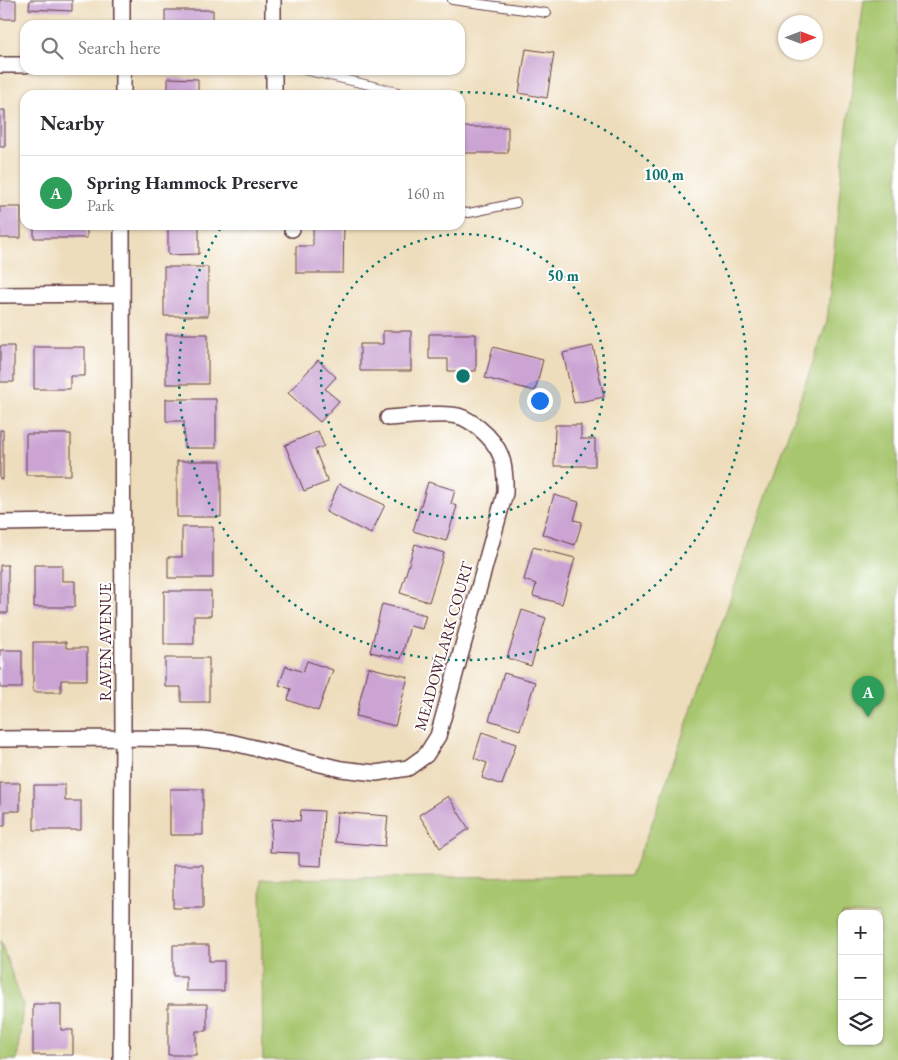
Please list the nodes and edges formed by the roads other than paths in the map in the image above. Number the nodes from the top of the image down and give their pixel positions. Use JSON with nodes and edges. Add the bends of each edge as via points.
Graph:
{"nodes":[{"id":1,"x":122,"y":0,"type":"edge"},
{"id":2,"x":273,"y":0,"type":"edge"},
{"id":3,"x":452,"y":0,"type":"edge"},
{"id":4,"x":547,"y":13,"type":"dead end"},
{"id":5,"x":122,"y":20,"type":"edge"},
{"id":6,"x":273,"y":20,"type":"edge"},
{"id":7,"x":20,"y":64,"type":"edge"},
{"id":8,"x":0,"y":65,"type":"edge"},
{"id":9,"x":123,"y":75,"type":"edge"},
{"id":10,"x":274,"y":75,"type":"edge"},
{"id":11,"x":326,"y":75,"type":"edge"},
{"id":12,"x":123,"y":90,"type":"edge"},
{"id":13,"x":274,"y":90,"type":"edge"},
{"id":14,"x":391,"y":90,"type":"edge"},
{"id":15,"x":516,"y":203,"type":"dead end"},
{"id":16,"x":465,"y":213,"type":"edge"},
{"id":17,"x":122,"y":230,"type":"edge"},
{"id":18,"x":122,"y":294,"type":"junction"},
{"id":19,"x":0,"y":295,"type":"edge"},
{"id":20,"x":388,"y":418,"type":"dead end"},
{"id":21,"x":123,"y":521,"type":"junction"},
{"id":22,"x":0,"y":523,"type":"edge"},
{"id":23,"x":123,"y":738,"type":"junction"},
{"id":24,"x":0,"y":739,"type":"edge"},
{"id":25,"x":121,"y":1060,"type":"edge"}],
"edges":[{"from":1,"to":5,"type":"street"},
{"from":2,"to":6,"type":"street"},
{"from":3,"to":4,"type":"lane"},
{"from":7,"to":8,"type":"street"},
{"from":9,"to":12,"type":"street"},
{"from":10,"to":13,"type":"street"},
{"from":11,"to":14,"type":"lane"},
{"from":15,"to":16,"type":"lane"},
{"from":17,"to":18,"type":"street","name":"RAVEN AVENUE"},
{"from":18,"to":19,"type":"street"},
{"from":18,"to":21,"type":"street","name":"RAVEN AVENUE"},
{"from":20,"to":23,"type":"street","name":"MEADOWLARK COURT","via":[[459,416],[490,437],[500,452],[505,474],[505,493],[438,736],[426,755],[408,768],[376,773],[341,769],[230,742]]},
{"from":21,"to":22,"type":"street"},
{"from":21,"to":23,"type":"street","name":"RAVEN AVENUE"},
{"from":23,"to":24,"type":"street","name":"MEADOWLARK COURT"},
{"from":23,"to":25,"type":"street","name":"RAVEN AVENUE"}]}
